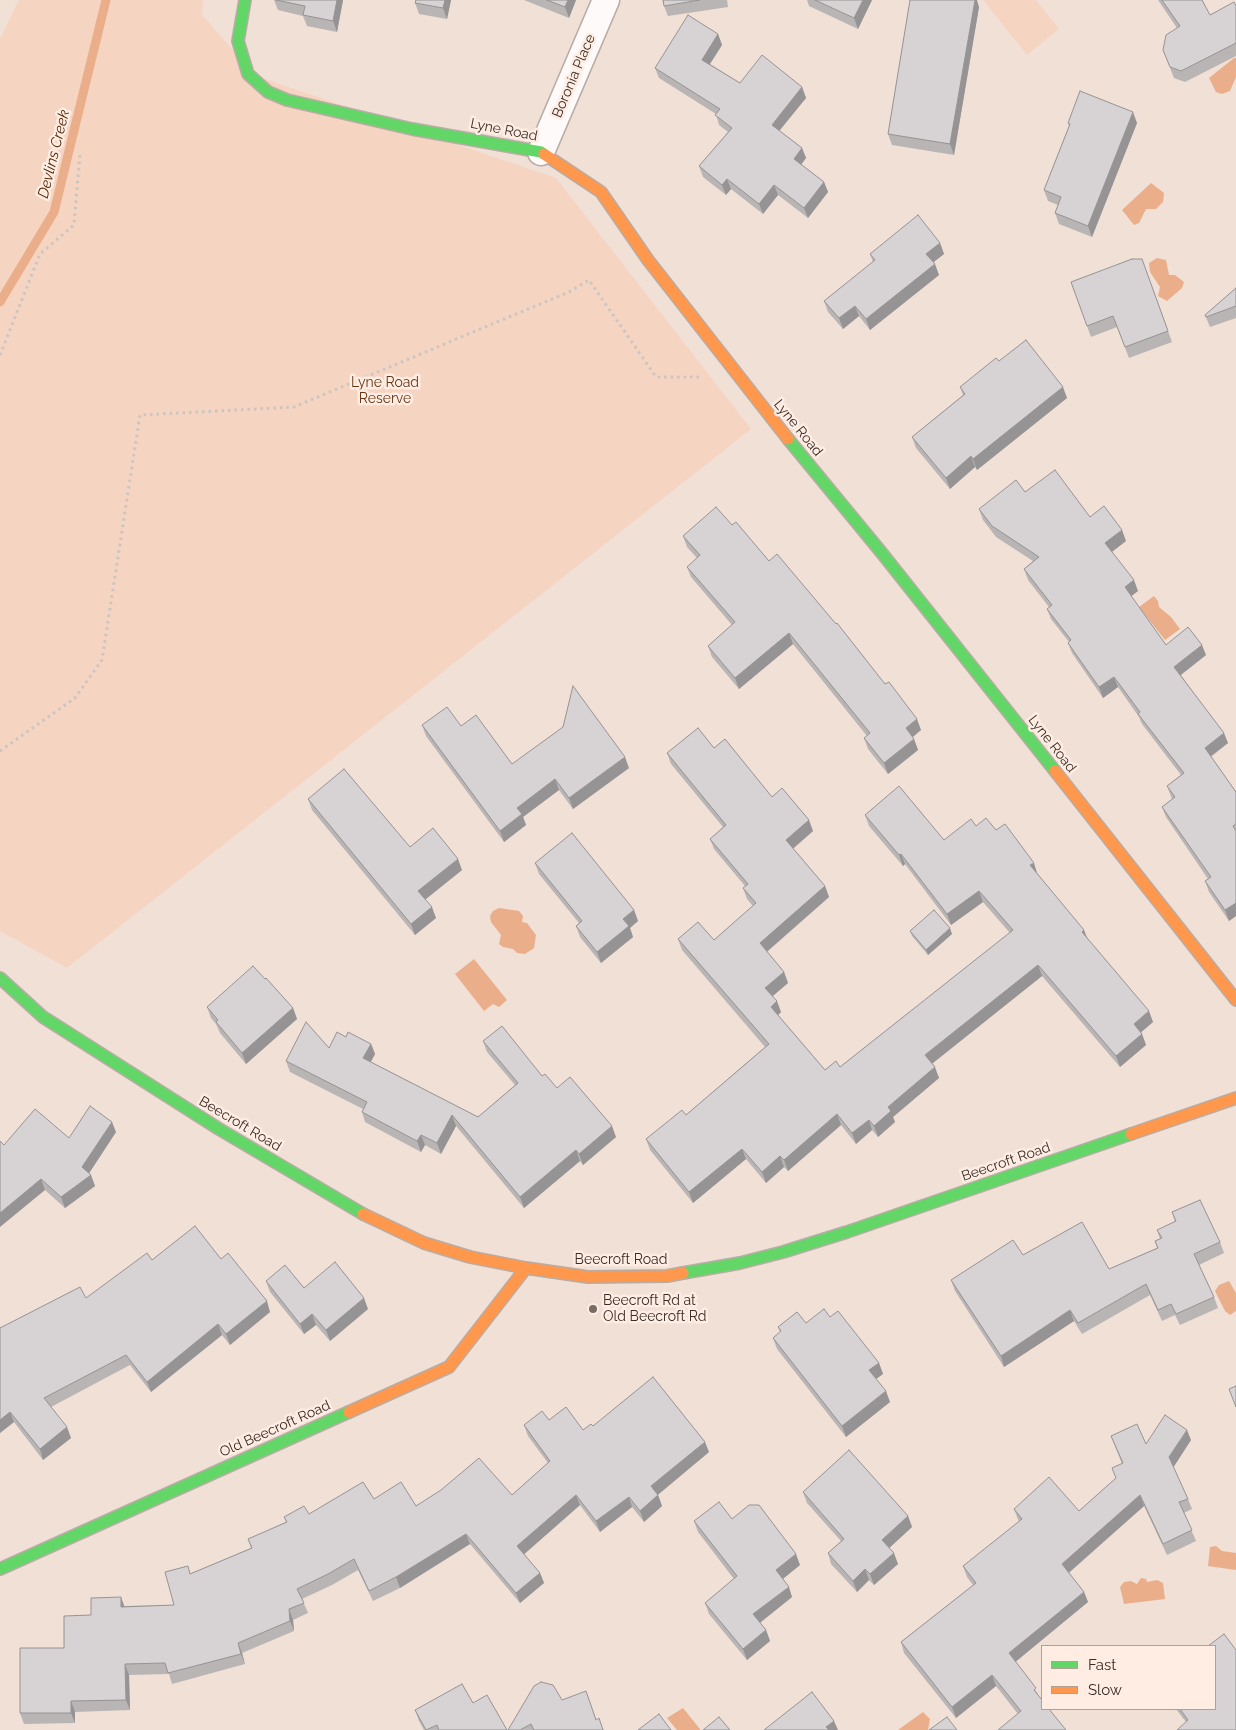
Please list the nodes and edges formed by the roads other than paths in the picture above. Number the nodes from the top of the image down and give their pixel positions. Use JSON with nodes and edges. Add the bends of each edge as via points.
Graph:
{"nodes":[{"id":1,"x":245,"y":0,"type":"edge"},
{"id":2,"x":606,"y":0,"type":"edge"},
{"id":3,"x":541,"y":152,"type":"junction"},
{"id":4,"x":0,"y":978,"type":"edge"},
{"id":5,"x":1236,"y":1000,"type":"edge"},
{"id":6,"x":17,"y":1008,"type":"dead end"},
{"id":7,"x":43,"y":1017,"type":"junction"},
{"id":8,"x":1236,"y":1098,"type":"edge"},
{"id":9,"x":526,"y":1268,"type":"junction"},
{"id":10,"x":0,"y":1569,"type":"edge"}],
"edges":[{"from":1,"to":3,"type":"street","name":"Lyne Road","via":[[238,42],[248,74],[268,92],[287,100],[412,129]]},
{"from":2,"to":3,"type":"street","name":"Boronia Place"},
{"from":3,"to":5,"type":"street","name":"Lyne Road","via":[[601,192],[648,260],[739,376]]},
{"from":4,"to":7,"type":"street","name":"Beecroft Road"},
{"from":6,"to":7,"type":"street","name":"Beecroft Road"},
{"from":7,"to":9,"type":"street","name":"Beecroft Road","via":[[352,1209],[424,1243],[470,1257]]},
{"from":8,"to":9,"type":"street","name":"Beecroft Road","via":[[848,1232],[740,1263],[667,1276],[632,1278],[588,1277]]},
{"from":9,"to":10,"type":"street","name":"Old Beecroft Road","via":[[449,1367]]}]}
